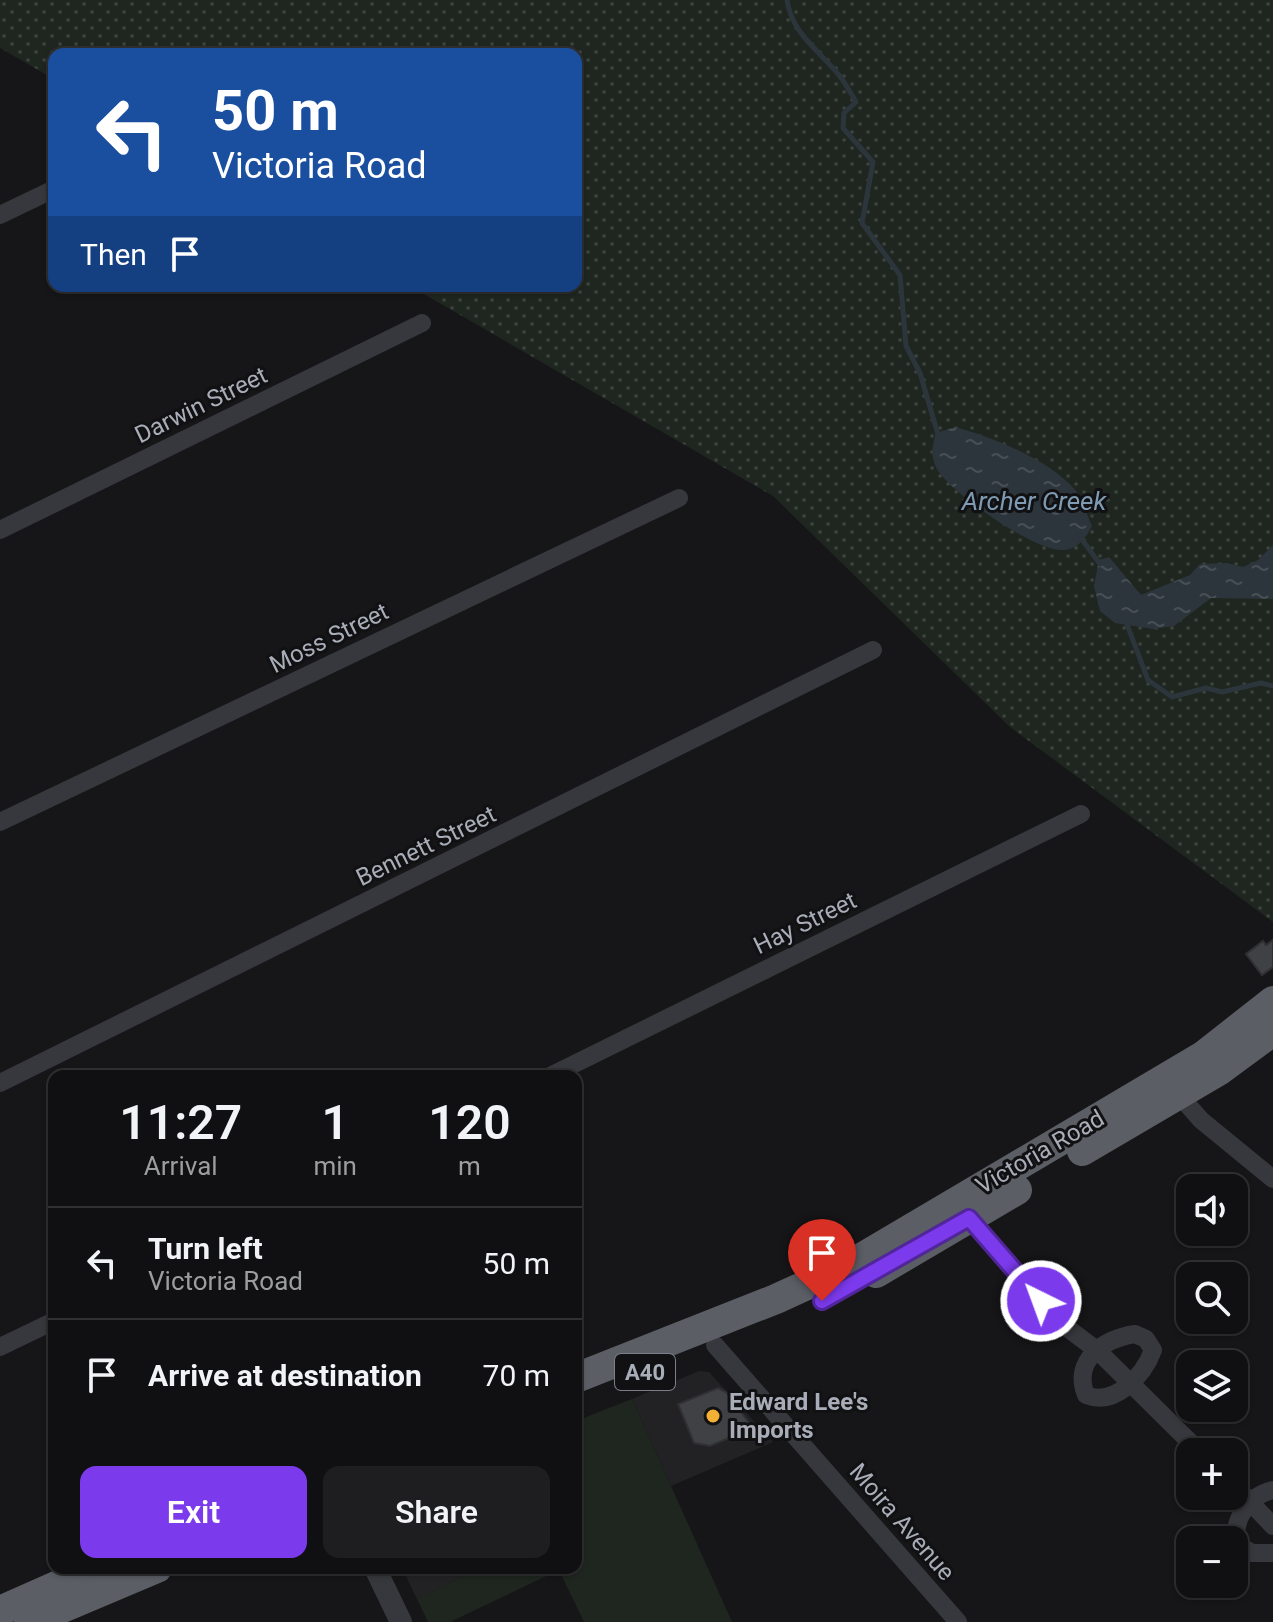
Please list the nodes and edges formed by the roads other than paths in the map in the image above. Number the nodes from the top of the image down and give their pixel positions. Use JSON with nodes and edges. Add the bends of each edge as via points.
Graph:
{"nodes":[{"id":1,"x":48,"y":192,"type":"edge"},
{"id":2,"x":0,"y":215,"type":"edge"},
{"id":3,"x":422,"y":323,"type":"dead end"},
{"id":4,"x":679,"y":498,"type":"dead end"},
{"id":5,"x":0,"y":530,"type":"edge"},
{"id":6,"x":873,"y":650,"type":"dead end"},
{"id":7,"x":1081,"y":814,"type":"dead end"},
{"id":8,"x":0,"y":822,"type":"edge"},
{"id":9,"x":1273,"y":1001,"type":"edge"},
{"id":10,"x":1273,"y":1031,"type":"edge"},
{"id":11,"x":562,"y":1070,"type":"edge"},
{"id":12,"x":0,"y":1083,"type":"edge"},
{"id":13,"x":1179,"y":1095,"type":"junction"},
{"id":14,"x":1273,"y":1179,"type":"edge"},
{"id":15,"x":969,"y":1218,"type":"junction"},
{"id":16,"x":48,"y":1324,"type":"edge"},
{"id":17,"x":715,"y":1345,"type":"junction"},
{"id":18,"x":0,"y":1347,"type":"edge"},
{"id":19,"x":1098,"y":1351,"type":"junction"},
{"id":20,"x":582,"y":1376,"type":"edge"},
{"id":21,"x":1130,"y":1384,"type":"junction"},
{"id":22,"x":582,"y":1397,"type":"edge"},
{"id":23,"x":1186,"y":1438,"type":"edge"},
{"id":24,"x":1273,"y":1490,"type":"edge"},
{"id":25,"x":1248,"y":1498,"type":"edge"},
{"id":26,"x":1253,"y":1503,"type":"junction"},
{"id":27,"x":1273,"y":1526,"type":"edge"},
{"id":28,"x":1273,"y":1553,"type":"edge"},
{"id":29,"x":85,"y":1574,"type":"edge"},
{"id":30,"x":137,"y":1574,"type":"edge"},
{"id":31,"x":378,"y":1574,"type":"edge"},
{"id":32,"x":8,"y":1613,"type":"edge"},
{"id":33,"x":401,"y":1622,"type":"edge"},
{"id":34,"x":958,"y":1622,"type":"edge"}],
"edges":[{"from":1,"to":2,"type":"street"},
{"from":3,"to":5,"type":"street","name":"Darwin Street"},
{"from":4,"to":8,"type":"street","name":"Moss Street"},
{"from":6,"to":12,"type":"street","name":"Bennett Street"},
{"from":7,"to":11,"type":"street","name":"Hay Street"},
{"from":9,"to":20,"type":"highway","name":"Victoria Road","number":"A40","via":[[1203,1056],[848,1266]]},
{"from":10,"to":13,"type":"highway","name":"Victoria Road","number":"A40"},
{"from":13,"to":14,"type":"street"},
{"from":13,"to":15,"type":"highway","name":"Victoria Road","number":"A40"},
{"from":15,"to":17,"type":"highway","name":"Victoria Road","number":"A40","via":[[841,1293]]},
{"from":15,"to":19,"type":"street","via":[[1062,1324]]},
{"from":16,"to":18,"type":"street"},
{"from":17,"to":22,"type":"highway","name":"Victoria Road","number":"A40"},
{"from":17,"to":34,"type":"street","name":"Moira Avenue"},
{"from":19,"to":21,"type":"street"},
{"from":19,"to":21,"type":"street","via":[[1085,1362],[1080,1380],[1086,1395],[1098,1400],[1112,1397]]},
{"from":19,"to":21,"type":"street","via":[[1116,1337],[1135,1334],[1146,1339],[1153,1350],[1149,1362]]},
{"from":21,"to":23,"type":"street"},
{"from":24,"to":26,"type":"street"},
{"from":25,"to":26,"type":"street"},
{"from":26,"to":27,"type":"street"},
{"from":26,"to":28,"type":"street","via":[[1239,1514],[1234,1528],[1237,1544],[1252,1553]]},
{"from":29,"to":32,"type":"highway"},
{"from":30,"to":32,"type":"highway"},
{"from":31,"to":33,"type":"street"}]}
